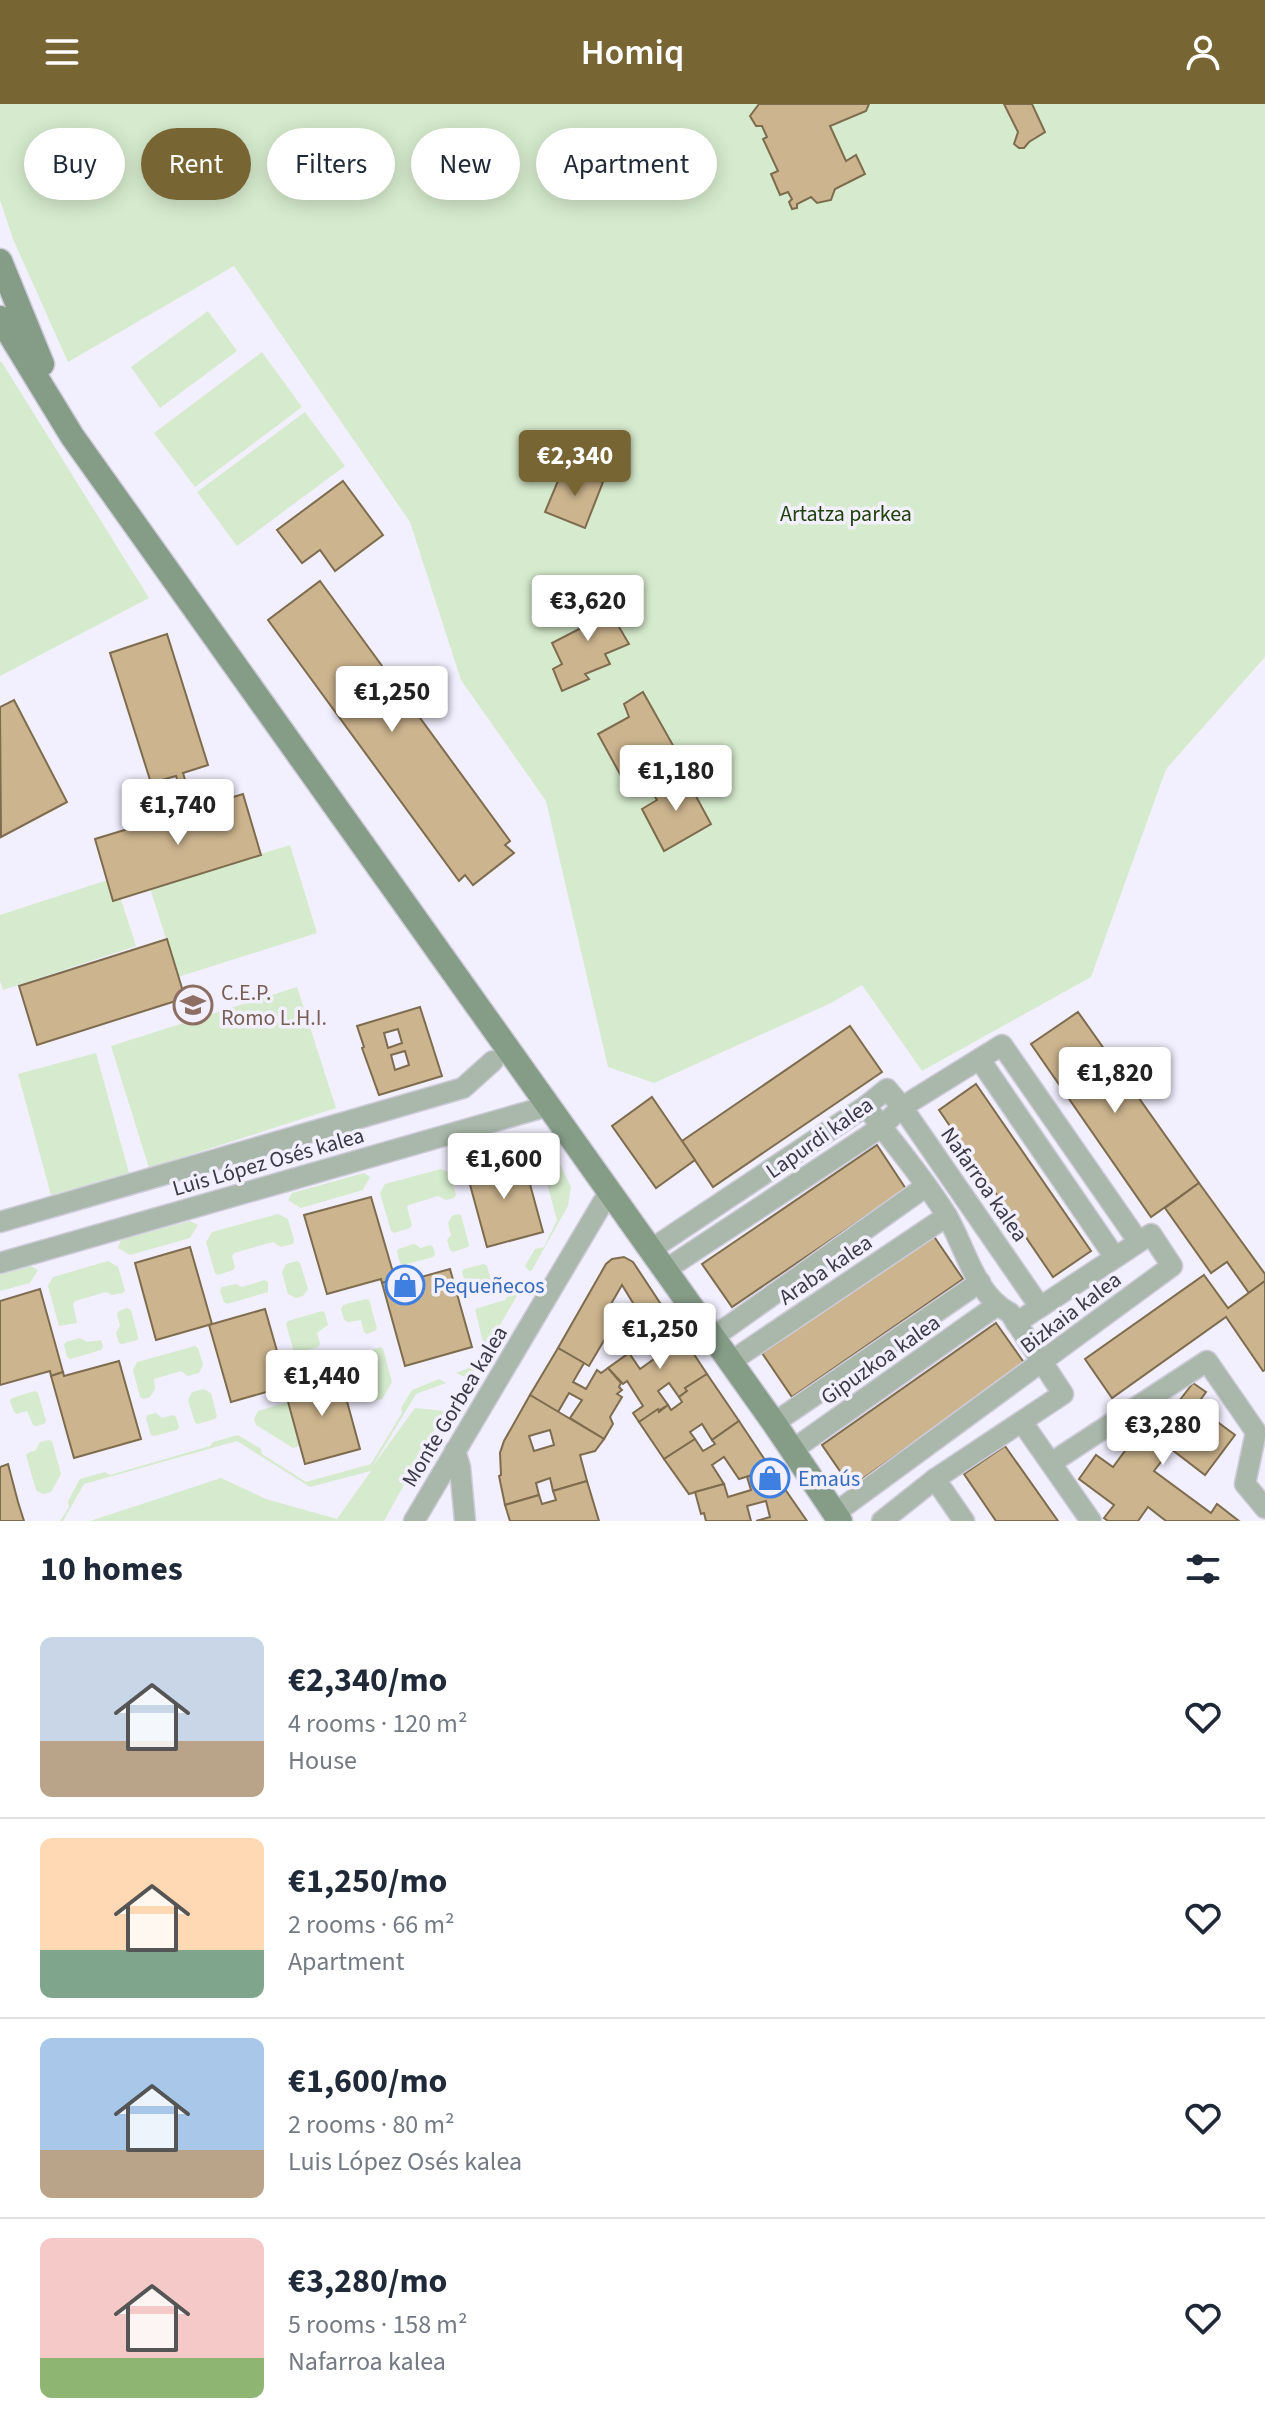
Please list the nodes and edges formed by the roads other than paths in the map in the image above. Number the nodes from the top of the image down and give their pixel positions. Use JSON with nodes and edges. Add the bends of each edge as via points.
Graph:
{"nodes":[{"id":1,"x":0,"y":261,"type":"edge"},
{"id":2,"x":0,"y":318,"type":"edge"},
{"id":3,"x":72,"y":436,"type":"junction"},
{"id":4,"x":980,"y":1060,"type":"junction"},
{"id":5,"x":493,"y":1061,"type":"dead end"},
{"id":6,"x":887,"y":1089,"type":"joint"},
{"id":7,"x":548,"y":1106,"type":"junction"},
{"id":8,"x":866,"y":1106,"type":"junction"},
{"id":9,"x":902,"y":1107,"type":"junction"},
{"id":10,"x":881,"y":1127,"type":"junction"},
{"id":11,"x":925,"y":1187,"type":"junction"},
{"id":12,"x":609,"y":1192,"type":"junction"},
{"id":13,"x":947,"y":1216,"type":"junction"},
{"id":14,"x":0,"y":1222,"type":"edge"},
{"id":15,"x":1138,"y":1241,"type":"junction"},
{"id":16,"x":1114,"y":1256,"type":"junction"},
{"id":17,"x":658,"y":1260,"type":"junction"},
{"id":18,"x":0,"y":1263,"type":"edge"},
{"id":19,"x":980,"y":1282,"type":"junction"},
{"id":20,"x":996,"y":1306,"type":"junction"},
{"id":21,"x":1040,"y":1307,"type":"junction"},
{"id":22,"x":1016,"y":1323,"type":"junction"},
{"id":23,"x":712,"y":1338,"type":"junction"},
{"id":24,"x":730,"y":1362,"type":"junction"},
{"id":25,"x":1042,"y":1363,"type":"junction"},
{"id":26,"x":1022,"y":1422,"type":"junction"},
{"id":27,"x":774,"y":1423,"type":"junction"},
{"id":28,"x":455,"y":1451,"type":"junction"},
{"id":29,"x":791,"y":1451,"type":"junction"},
{"id":30,"x":1051,"y":1463,"type":"junction"},
{"id":31,"x":935,"y":1479,"type":"junction"},
{"id":32,"x":1265,"y":1508,"type":"edge"},
{"id":33,"x":838,"y":1517,"type":"edge"},
{"id":34,"x":414,"y":1521,"type":"edge"},
{"id":35,"x":465,"y":1521,"type":"edge"},
{"id":36,"x":882,"y":1521,"type":"edge"},
{"id":37,"x":964,"y":1521,"type":"edge"},
{"id":38,"x":1091,"y":1521,"type":"edge"}],
"edges":[{"from":1,"to":3,"type":"street"},
{"from":2,"to":3,"type":"street"},
{"from":3,"to":7,"type":"street"},
{"from":4,"to":9,"type":"street","name":"Lapurdi kalea"},
{"from":4,"to":15,"type":"street","name":"Lapurdi kalea","via":[[1002,1045]]},
{"from":4,"to":16,"type":"street"},
{"from":5,"to":14,"type":"street","name":"Luis López Osés kalea","via":[[463,1088]]},
{"from":6,"to":8,"type":"street","name":"Lapurdi kalea"},
{"from":6,"to":9,"type":"street","name":"Nafarroa kalea"},
{"from":7,"to":12,"type":"street"},
{"from":7,"to":18,"type":"street","name":"Luis López Osés kalea"},
{"from":8,"to":10,"type":"street"},
{"from":8,"to":17,"type":"street","name":"Lapurdi kalea"},
{"from":9,"to":10,"type":"street","name":"Lapurdi kalea"},
{"from":9,"to":21,"type":"street","name":"Nafarroa kalea"},
{"from":10,"to":11,"type":"street"},
{"from":10,"to":17,"type":"street","name":"Lapurdi kalea"},
{"from":11,"to":13,"type":"street"},
{"from":11,"to":23,"type":"street","name":"Araba kalea"},
{"from":12,"to":17,"type":"street"},
{"from":12,"to":28,"type":"street","name":"Monte Gorbea kalea"},
{"from":13,"to":19,"type":"street"},
{"from":13,"to":24,"type":"street","name":"Araba kalea"},
{"from":15,"to":16,"type":"street","name":"Bizkaia kalea"},
{"from":15,"to":25,"type":"street","name":"Bizkaia kalea","via":[[1151,1234],[1172,1266]]},
{"from":16,"to":21,"type":"street","name":"Bizkaia kalea"},
{"from":17,"to":23,"type":"street"},
{"from":19,"to":20,"type":"street"},
{"from":19,"to":27,"type":"street","name":"Gipuzkoa kalea"},
{"from":20,"to":22,"type":"street"},
{"from":20,"to":29,"type":"street","name":"Gipuzkoa kalea"},
{"from":21,"to":22,"type":"street","name":"Bizkaia kalea"},
{"from":22,"to":25,"type":"street"},
{"from":23,"to":24,"type":"street"},
{"from":24,"to":27,"type":"street"},
{"from":25,"to":26,"type":"street","via":[[1063,1394]]},
{"from":25,"to":33,"type":"street","name":"Bizkaia kalea"},
{"from":26,"to":30,"type":"street"},
{"from":26,"to":31,"type":"street"},
{"from":27,"to":29,"type":"street"},
{"from":28,"to":34,"type":"street","name":"Monte Gorbea kalea"},
{"from":28,"to":35,"type":"street"},
{"from":29,"to":33,"type":"street"},
{"from":30,"to":32,"type":"street","via":[[1207,1361],[1256,1432],[1245,1484]]},
{"from":30,"to":38,"type":"street"},
{"from":31,"to":36,"type":"street"},
{"from":31,"to":37,"type":"street"}]}
